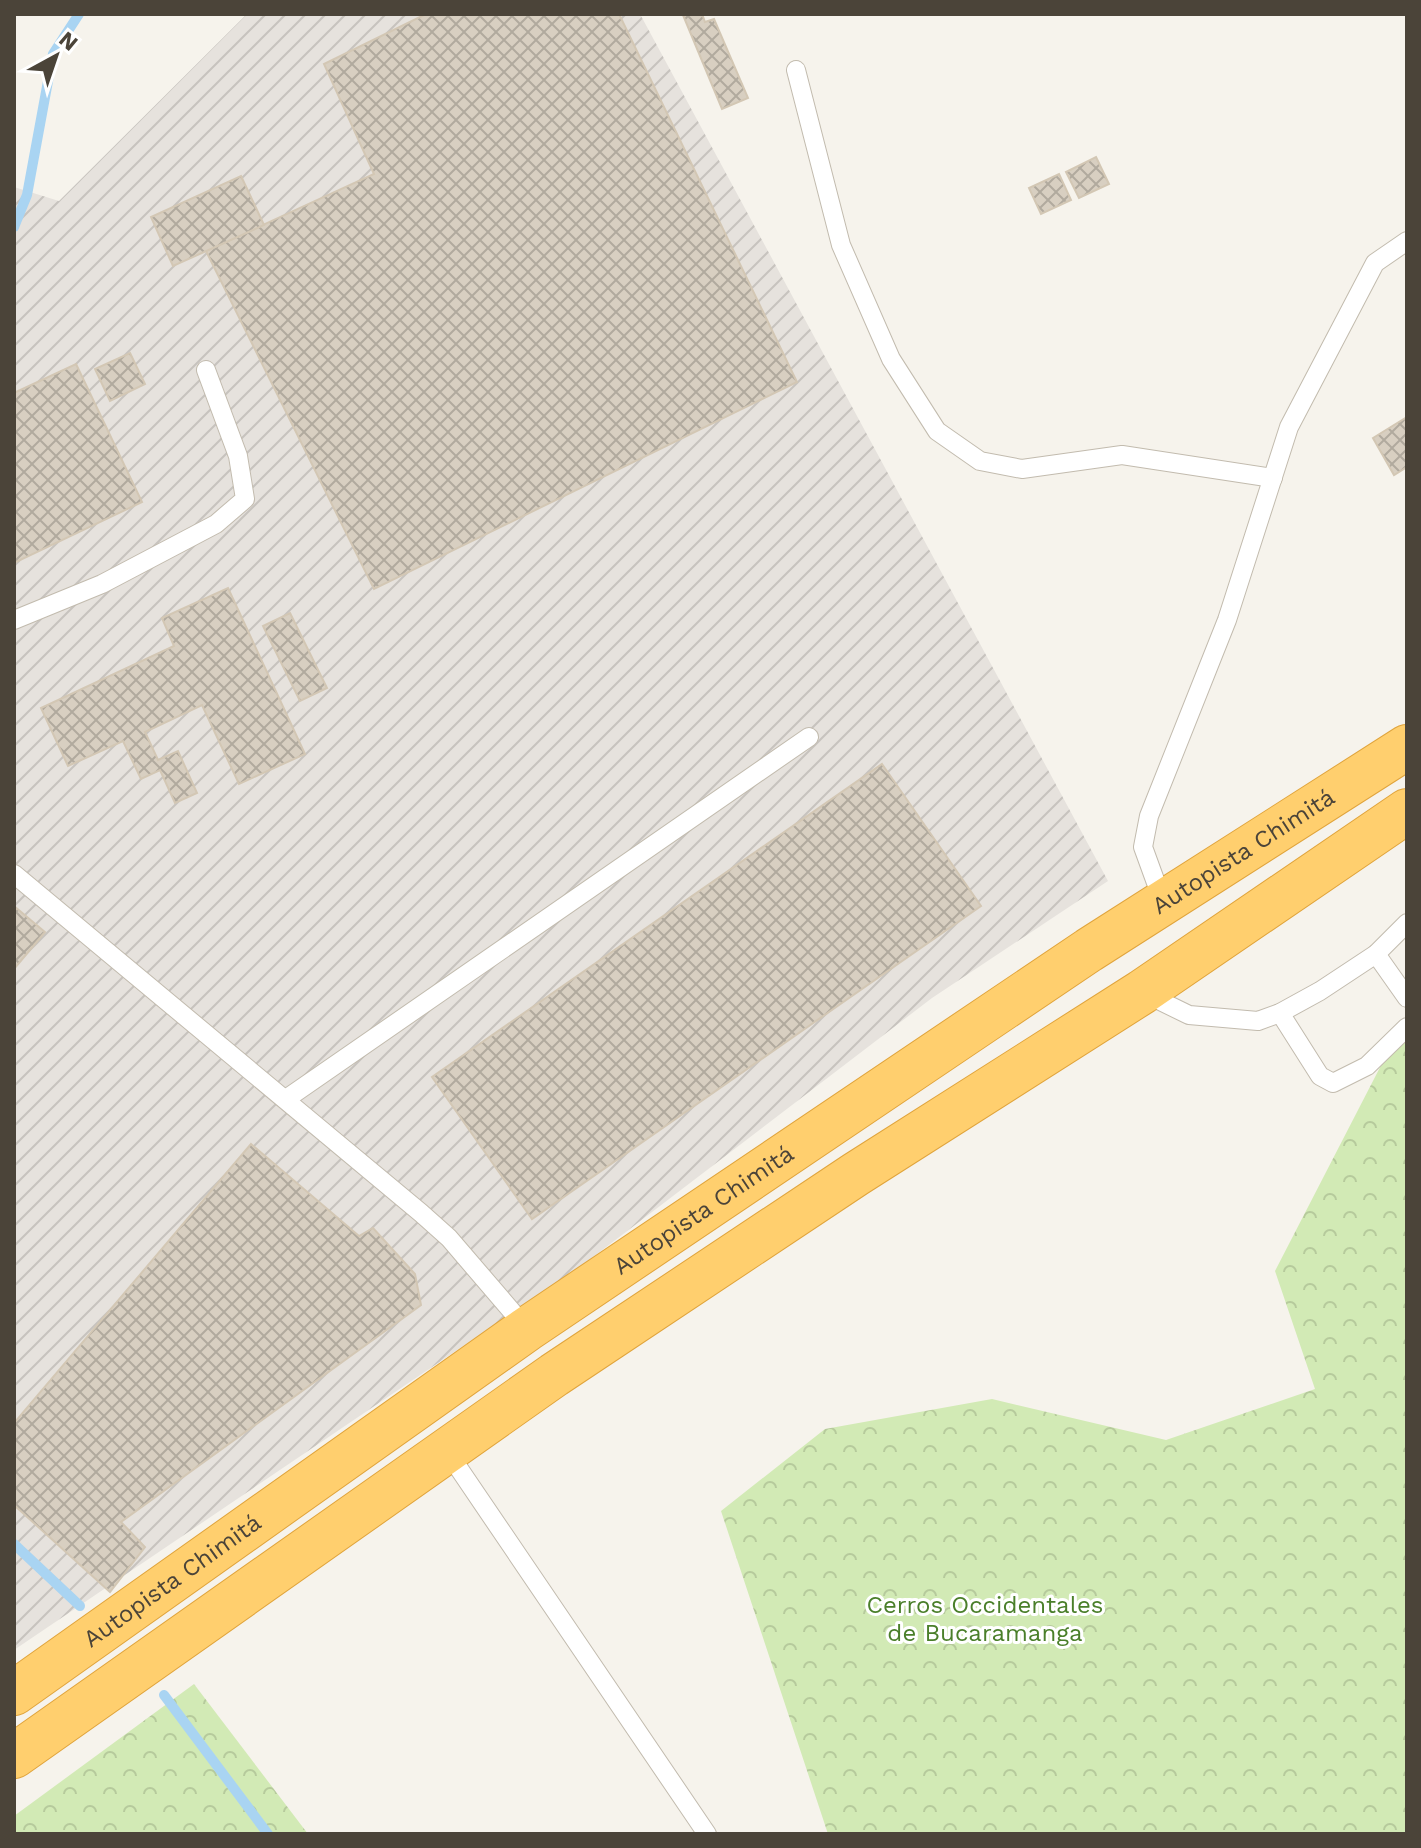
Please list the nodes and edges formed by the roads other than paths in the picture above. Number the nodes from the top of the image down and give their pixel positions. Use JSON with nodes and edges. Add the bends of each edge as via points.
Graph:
{"nodes":[{"id":1,"x":796,"y":70,"type":"dead end"},
{"id":2,"x":1407,"y":241,"type":"edge"},
{"id":3,"x":206,"y":370,"type":"dead end"},
{"id":4,"x":1273,"y":478,"type":"junction"},
{"id":5,"x":14,"y":620,"type":"edge"},
{"id":6,"x":809,"y":737,"type":"dead end"},
{"id":7,"x":1407,"y":747,"type":"edge"},
{"id":8,"x":1407,"y":811,"type":"edge"},
{"id":9,"x":14,"y":874,"type":"edge"},
{"id":10,"x":1163,"y":902,"type":"junction"},
{"id":11,"x":1407,"y":923,"type":"edge"},
{"id":12,"x":1376,"y":954,"type":"junction"},
{"id":13,"x":1142,"y":992,"type":"junction"},
{"id":14,"x":1407,"y":998,"type":"edge"},
{"id":15,"x":1280,"y":1013,"type":"junction"},
{"id":16,"x":1407,"y":1027,"type":"edge"},
{"id":17,"x":286,"y":1099,"type":"junction"},
{"id":18,"x":527,"y":1329,"type":"junction"},
{"id":19,"x":447,"y":1451,"type":"junction"},
{"id":20,"x":14,"y":1693,"type":"edge"},
{"id":21,"x":14,"y":1756,"type":"edge"},
{"id":22,"x":707,"y":1834,"type":"edge"}],
"edges":[{"from":1,"to":4,"type":"lane","via":[[841,245],[891,359],[937,431],[980,461],[1022,469],[1122,455]]},
{"from":2,"to":4,"type":"lane","via":[[1375,263],[1289,427]]},
{"from":3,"to":5,"type":"lane","via":[[238,456],[245,499],[191,538],[102,584]]},
{"from":4,"to":10,"type":"lane","via":[[1227,620],[1149,816],[1143,847]]},
{"from":6,"to":17,"type":"lane"},
{"from":7,"to":10,"type":"highway","name":"Autopista Chimitá"},
{"from":8,"to":13,"type":"highway"},
{"from":9,"to":17,"type":"lane"},
{"from":10,"to":18,"type":"highway","name":"Autopista Chimitá"},
{"from":11,"to":12,"type":"lane"},
{"from":12,"to":14,"type":"lane"},
{"from":12,"to":15,"type":"lane"},
{"from":13,"to":15,"type":"lane","via":[[1189,1015],[1258,1021]]},
{"from":13,"to":19,"type":"highway","via":[[856,1174]]},
{"from":15,"to":16,"type":"lane","via":[[1320,1076],[1333,1083],[1367,1066]]},
{"from":17,"to":18,"type":"lane","via":[[449,1238]]},
{"from":18,"to":20,"type":"highway","name":"Autopista Chimitá"},
{"from":19,"to":21,"type":"highway"},
{"from":19,"to":22,"type":"lane"}]}
